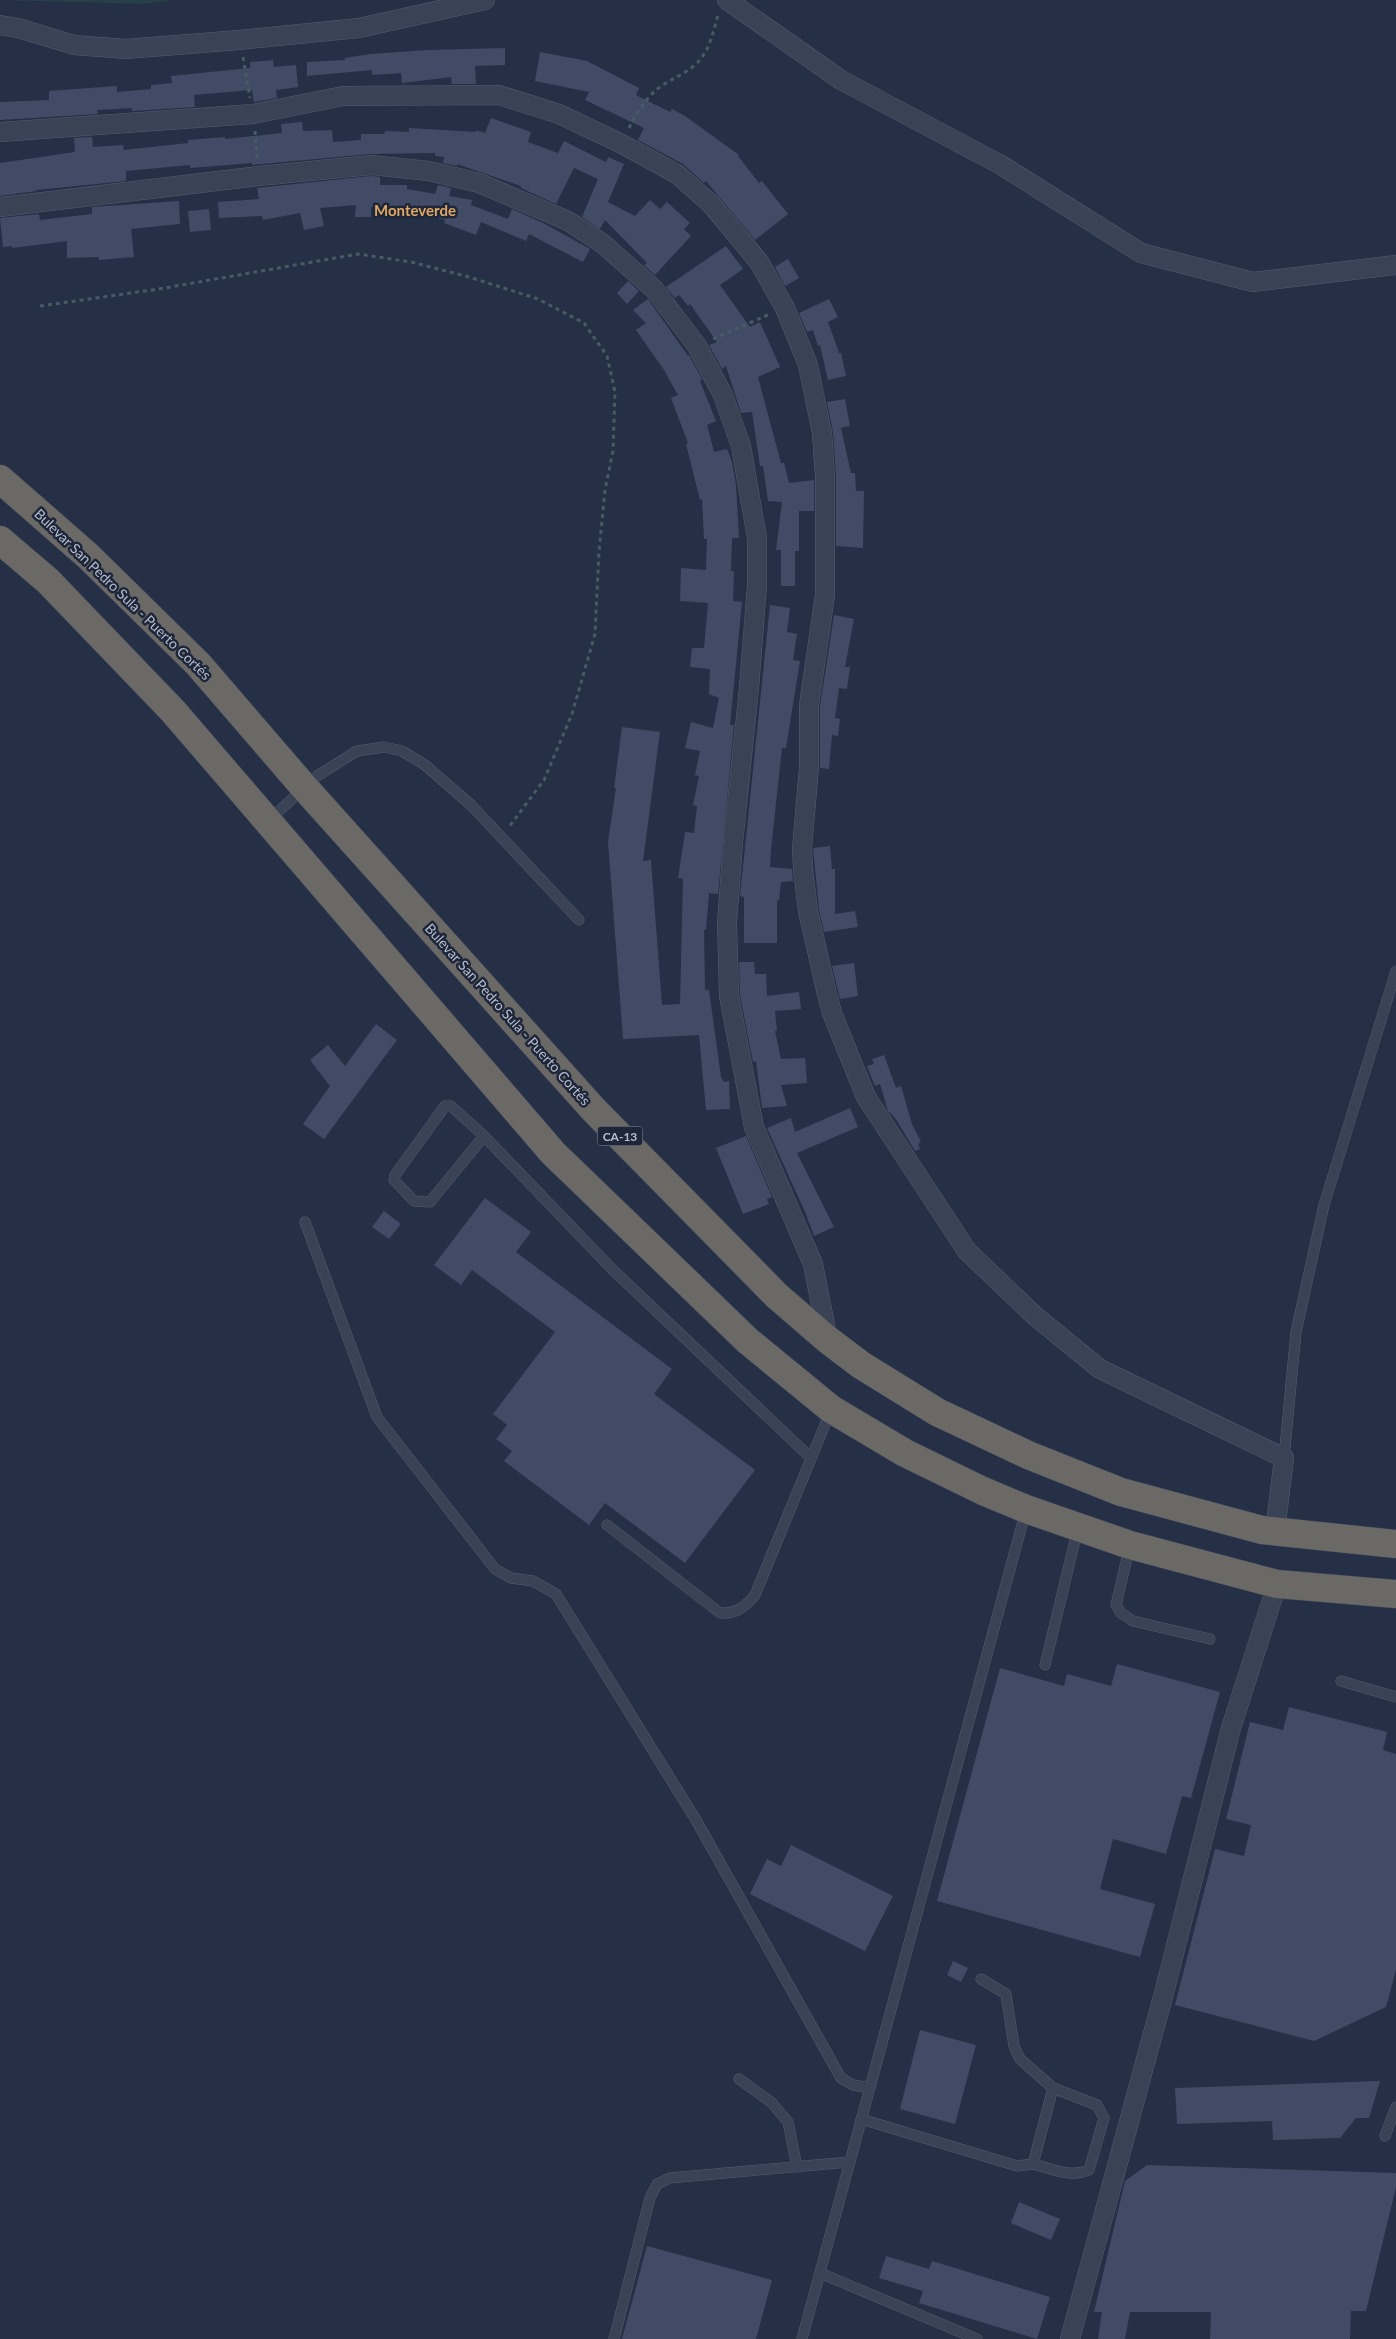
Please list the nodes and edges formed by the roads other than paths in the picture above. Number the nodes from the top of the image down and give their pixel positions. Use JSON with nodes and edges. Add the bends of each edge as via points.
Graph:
{"nodes":[{"id":1,"x":485,"y":0,"type":"edge"},
{"id":2,"x":722,"y":3,"type":"edge"},
{"id":3,"x":0,"y":25,"type":"edge"},
{"id":4,"x":0,"y":132,"type":"edge"},
{"id":5,"x":0,"y":207,"type":"edge"},
{"id":6,"x":1396,"y":265,"type":"edge"},
{"id":7,"x":0,"y":479,"type":"edge"},
{"id":8,"x":0,"y":540,"type":"edge"},
{"id":9,"x":304,"y":787,"type":"junction"},
{"id":10,"x":267,"y":822,"type":"junction"},
{"id":11,"x":579,"y":920,"type":"dead end"},
{"id":12,"x":1396,"y":971,"type":"edge"},
{"id":13,"x":484,"y":1136,"type":"junction"},
{"id":14,"x":305,"y":1222,"type":"dead end"},
{"id":15,"x":828,"y":1340,"type":"junction"},
{"id":16,"x":831,"y":1409,"type":"junction"},
{"id":17,"x":811,"y":1458,"type":"junction"},
{"id":18,"x":1284,"y":1458,"type":"junction"},
{"id":19,"x":1026,"y":1509,"type":"junction"},
{"id":20,"x":607,"y":1524,"type":"dead end"},
{"id":21,"x":1079,"y":1528,"type":"junction"},
{"id":22,"x":1275,"y":1532,"type":"junction"},
{"id":23,"x":1396,"y":1544,"type":"edge"},
{"id":24,"x":1130,"y":1545,"type":"junction"},
{"id":25,"x":1277,"y":1584,"type":"junction"},
{"id":26,"x":1396,"y":1594,"type":"edge"},
{"id":27,"x":1210,"y":1638,"type":"dead end"},
{"id":28,"x":1045,"y":1665,"type":"dead end"},
{"id":29,"x":1342,"y":1681,"type":"dead end"},
{"id":30,"x":1396,"y":1697,"type":"edge"},
{"id":31,"x":982,"y":1979,"type":"dead end"},
{"id":32,"x":738,"y":2079,"type":"dead end"},
{"id":33,"x":870,"y":2088,"type":"junction"},
{"id":34,"x":1053,"y":2088,"type":"junction"},
{"id":35,"x":1396,"y":2108,"type":"edge"},
{"id":36,"x":861,"y":2119,"type":"junction"},
{"id":37,"x":1385,"y":2136,"type":"dead end"},
{"id":38,"x":850,"y":2162,"type":"junction"},
{"id":39,"x":1033,"y":2164,"type":"junction"},
{"id":40,"x":797,"y":2167,"type":"junction"},
{"id":41,"x":820,"y":2273,"type":"junction"},
{"id":42,"x":614,"y":2339,"type":"edge"},
{"id":43,"x":802,"y":2339,"type":"edge"},
{"id":44,"x":977,"y":2339,"type":"edge"},
{"id":45,"x":1070,"y":2339,"type":"edge"}],
"edges":[{"from":1,"to":3,"type":"street","via":[[359,28],[126,49],[74,45]]},
{"from":2,"to":6,"type":"street","via":[[841,80],[1001,165],[1141,253],[1252,282]]},
{"from":4,"to":18,"type":"street","via":[[253,114],[343,96],[498,95],[559,114],[620,143],[677,174],[711,204],[759,262],[785,308],[808,365],[822,433],[824,594],[809,705],[803,869],[808,911],[832,1013],[866,1097],[967,1251],[1034,1316],[1100,1369]]},
{"from":5,"to":15,"type":"street","via":[[371,164],[429,171],[478,183],[568,221],[602,243],[654,290],[697,346],[724,395],[741,446],[757,538],[750,688],[727,922],[729,996],[754,1127],[813,1264]]},
{"from":7,"to":9,"type":"highway","name":"Bulevar San Pedro Sula - Puerto Cortés","number":"CA-13","via":[[88,556],[198,664]]},
{"from":8,"to":10,"type":"highway","via":[[48,581],[112,646],[173,711]]},
{"from":9,"to":10,"type":"lane"},
{"from":9,"to":11,"type":"lane","via":[[357,751],[384,746],[402,751],[432,770],[471,805]]},
{"from":9,"to":15,"type":"highway","name":"Bulevar San Pedro Sula - Puerto Cortés","number":"CA-13","via":[[594,1110],[777,1296]]},
{"from":10,"to":16,"type":"highway","via":[[553,1153],[748,1341]]},
{"from":12,"to":18,"type":"lane","via":[[1324,1205],[1296,1332]]},
{"from":13,"to":13,"type":"lane","via":[[430,1202],[414,1201],[394,1180],[445,1106],[451,1106]]},
{"from":13,"to":17,"type":"lane","via":[[614,1271]]},
{"from":14,"to":33,"type":"lane","via":[[377,1417],[495,1569],[511,1578],[533,1581],[556,1594],[696,1820],[841,2078],[853,2085]]},
{"from":15,"to":22,"type":"highway","name":"Bulevar San Pedro Sula - Puerto Cortés","number":"CA-13","via":[[861,1365],[937,1412],[1028,1455],[1121,1492]]},
{"from":16,"to":17,"type":"lane"},
{"from":16,"to":19,"type":"highway","via":[[905,1453]]},
{"from":17,"to":20,"type":"lane","via":[[755,1595],[745,1606],[730,1614],[720,1613]]},
{"from":18,"to":22,"type":"street"},
{"from":19,"to":21,"type":"highway"},
{"from":19,"to":33,"type":"lane"},
{"from":21,"to":24,"type":"highway"},
{"from":21,"to":28,"type":"lane"},
{"from":22,"to":23,"type":"highway","name":"Bulevar San Pedro Sula - Puerto Cortés","number":"CA-13"},
{"from":24,"to":25,"type":"highway"},
{"from":24,"to":27,"type":"lane","via":[[1116,1605],[1121,1613],[1133,1620]]},
{"from":25,"to":26,"type":"highway"},
{"from":25,"to":45,"type":"street","via":[[1231,1728],[1164,1993]]},
{"from":29,"to":30,"type":"lane"},
{"from":31,"to":34,"type":"lane","via":[[1006,1994],[1014,2046],[1020,2059]]},
{"from":32,"to":40,"type":"lane","via":[[771,2102],[788,2122]]},
{"from":33,"to":36,"type":"lane"},
{"from":34,"to":39,"type":"lane"},
{"from":34,"to":39,"type":"lane","via":[[1097,2105],[1104,2118],[1089,2170],[1065,2173]]},
{"from":35,"to":37,"type":"lane"},
{"from":36,"to":38,"type":"lane"},
{"from":36,"to":39,"type":"lane","via":[[1017,2166]]},
{"from":38,"to":40,"type":"lane"},
{"from":38,"to":41,"type":"lane"},
{"from":40,"to":42,"type":"lane","via":[[670,2178],[657,2184],[650,2198]]},
{"from":41,"to":43,"type":"lane"},
{"from":41,"to":44,"type":"lane"}]}
